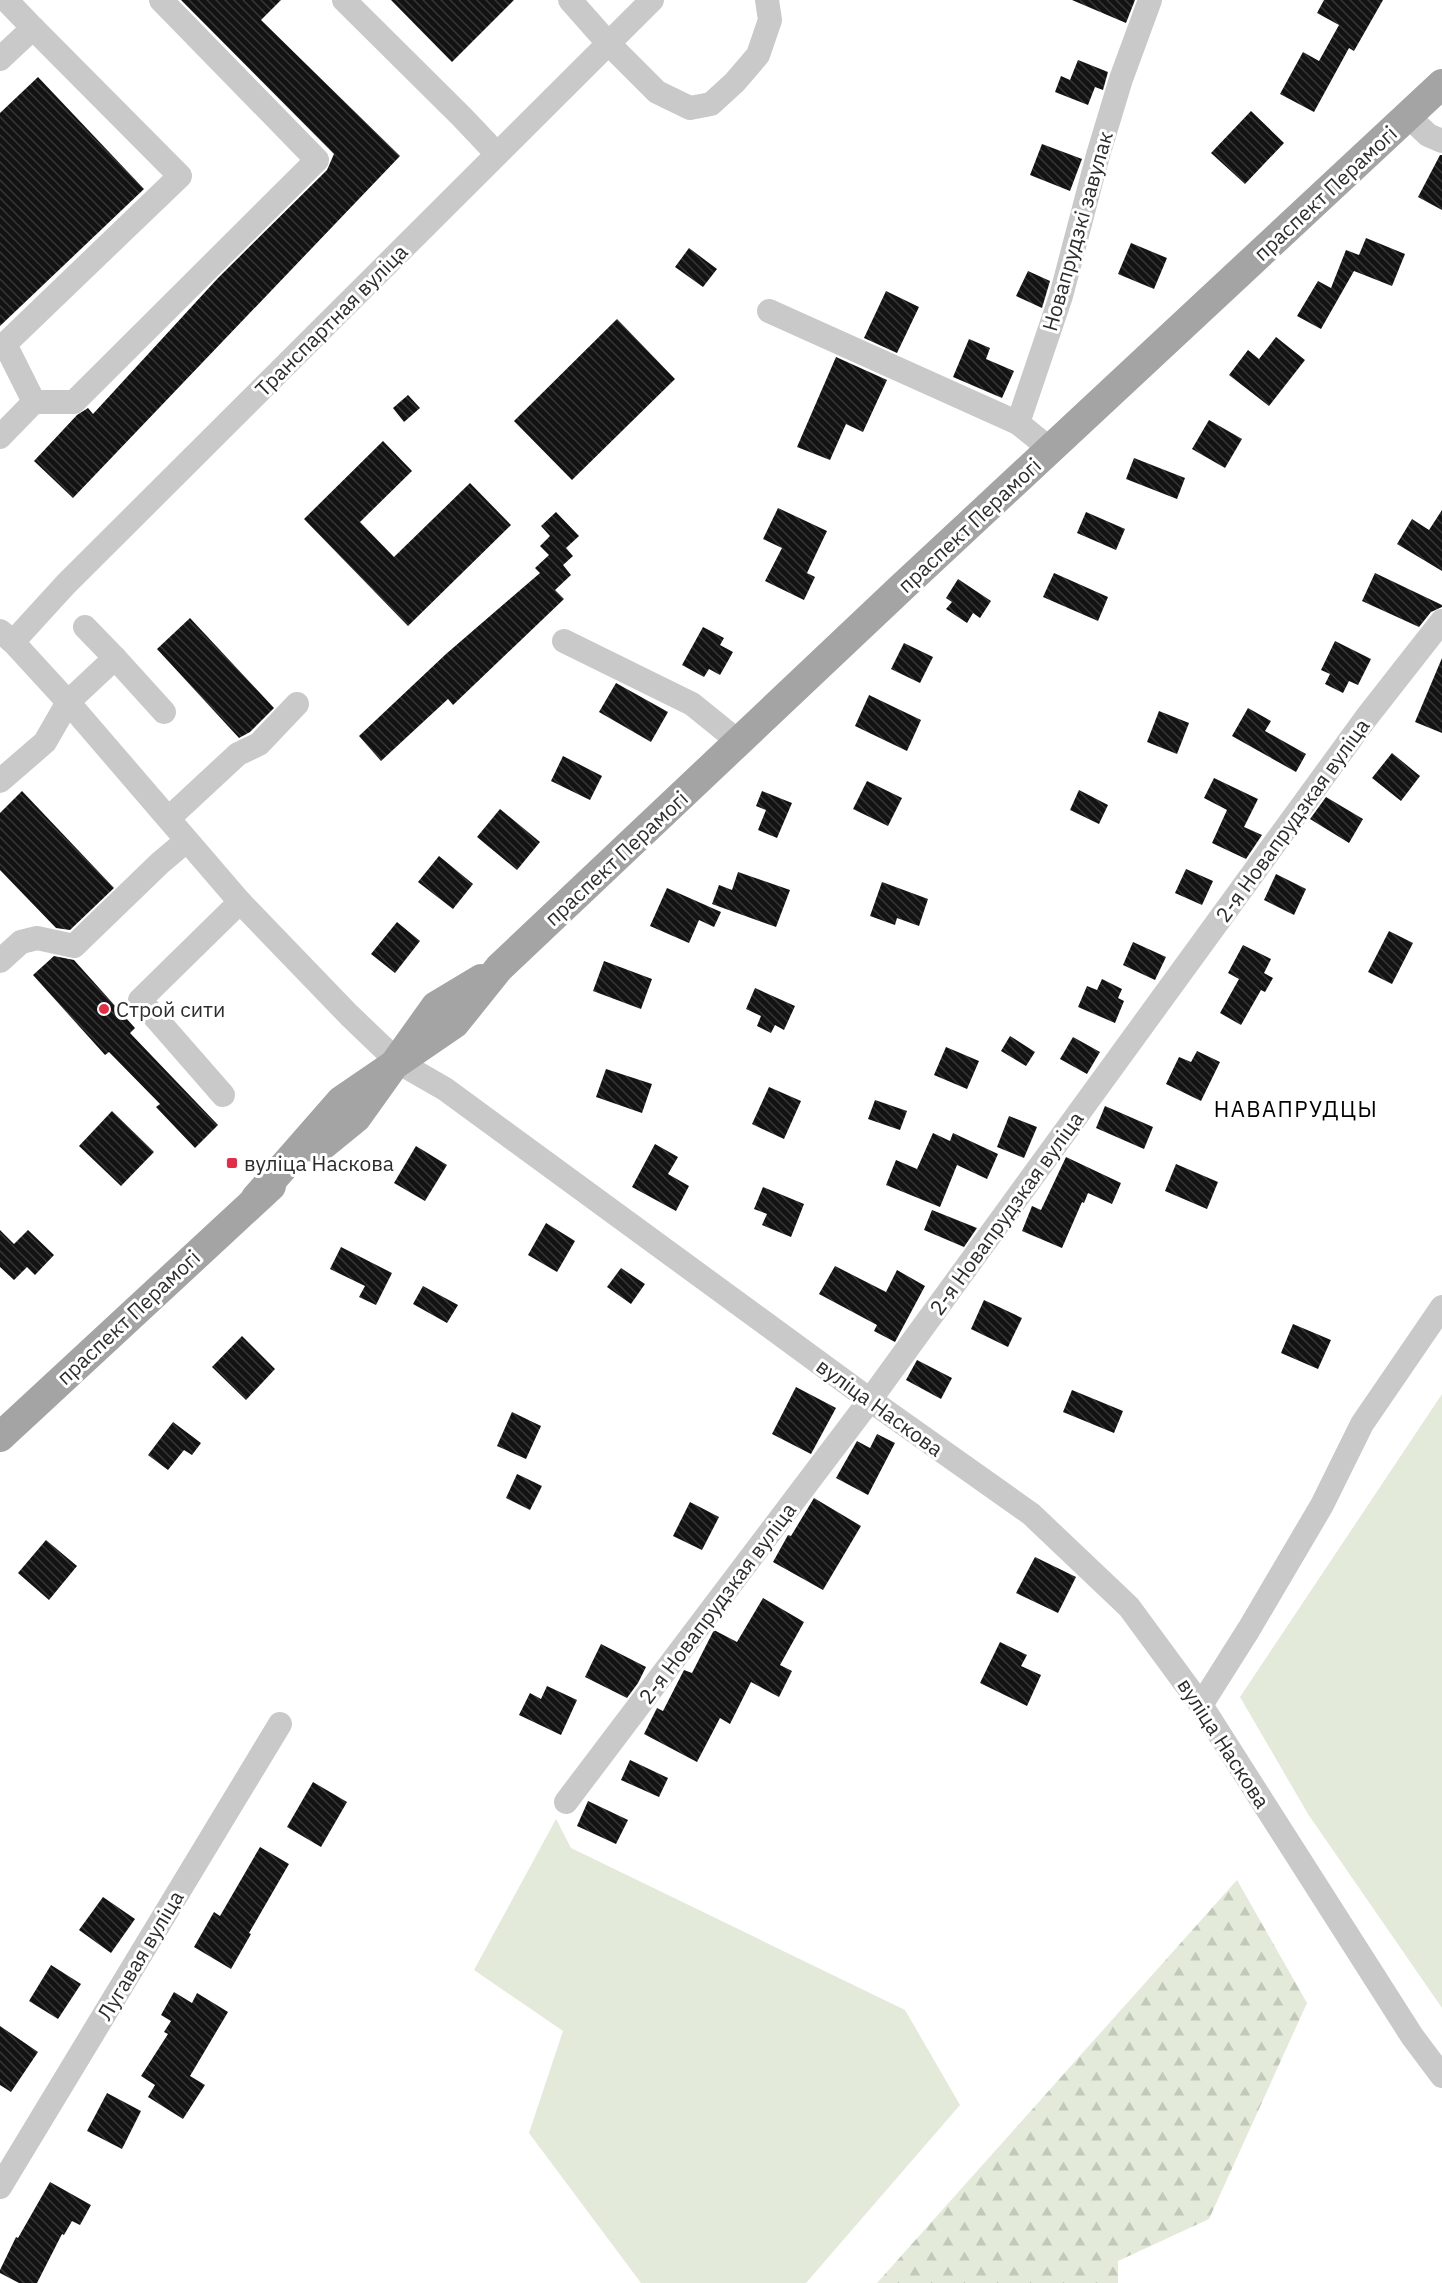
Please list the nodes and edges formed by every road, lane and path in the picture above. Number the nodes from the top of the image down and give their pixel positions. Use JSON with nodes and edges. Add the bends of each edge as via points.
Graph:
{"nodes":[{"id":1,"x":6,"y":0,"type":"edge"},
{"id":2,"x":161,"y":0,"type":"edge"},
{"id":3,"x":344,"y":0,"type":"edge"},
{"id":4,"x":570,"y":0,"type":"edge"},
{"id":5,"x":652,"y":0,"type":"edge"},
{"id":6,"x":767,"y":0,"type":"edge"},
{"id":7,"x":1150,"y":0,"type":"edge"},
{"id":8,"x":33,"y":28,"type":"junction"},
{"id":9,"x":608,"y":43,"type":"junction"},
{"id":10,"x":0,"y":58,"type":"edge"},
{"id":11,"x":1442,"y":84,"type":"edge"},
{"id":12,"x":1408,"y":116,"type":"junction"},
{"id":13,"x":1442,"y":141,"type":"edge"},
{"id":14,"x":497,"y":154,"type":"junction"},
{"id":15,"x":769,"y":311,"type":"dead end"},
{"id":16,"x":33,"y":402,"type":"junction"},
{"id":17,"x":1018,"y":423,"type":"junction"},
{"id":18,"x":0,"y":436,"type":"edge"},
{"id":19,"x":1050,"y":449,"type":"junction"},
{"id":20,"x":1442,"y":621,"type":"edge"},
{"id":21,"x":86,"y":627,"type":"dead end"},
{"id":22,"x":4,"y":639,"type":"edge"},
{"id":23,"x":564,"y":641,"type":"dead end"},
{"id":24,"x":115,"y":658,"type":"junction"},
{"id":25,"x":68,"y":702,"type":"junction"},
{"id":26,"x":297,"y":704,"type":"dead end"},
{"id":27,"x":164,"y":712,"type":"dead end"},
{"id":28,"x":739,"y":742,"type":"junction"},
{"id":29,"x":0,"y":781,"type":"edge"},
{"id":30,"x":169,"y":818,"type":"junction"},
{"id":31,"x":186,"y":842,"type":"junction"},
{"id":32,"x":240,"y":902,"type":"junction"},
{"id":33,"x":0,"y":962,"type":"edge"},
{"id":34,"x":398,"y":1062,"type":"junction"},
{"id":35,"x":223,"y":1095,"type":"dead end"},
{"id":36,"x":1442,"y":1307,"type":"edge"},
{"id":37,"x":870,"y":1400,"type":"junction"},
{"id":38,"x":0,"y":1437,"type":"edge"},
{"id":39,"x":1201,"y":1705,"type":"junction"},
{"id":40,"x":279,"y":1724,"type":"dead end"},
{"id":41,"x":566,"y":1802,"type":"dead end"},
{"id":42,"x":1442,"y":2076,"type":"edge"},
{"id":43,"x":0,"y":2187,"type":"edge"}],
"edges":[{"from":1,"to":8,"type":"street"},
{"from":2,"to":16,"type":"street","via":[[317,160],[74,402]]},
{"from":3,"to":14,"type":"street"},
{"from":4,"to":9,"type":"street"},
{"from":5,"to":9,"type":"street","name":"Транспартная вуліца"},
{"from":6,"to":9,"type":"street","via":[[770,20],[758,55],[711,104],[690,108],[657,92]]},
{"from":7,"to":17,"type":"street","name":"Новапрудзкі завулак","via":[[1118,90],[1061,296]]},
{"from":8,"to":10,"type":"street"},
{"from":8,"to":16,"type":"street","via":[[180,176],[5,344]]},
{"from":9,"to":14,"type":"street","name":"Транспартная вуліца"},
{"from":11,"to":12,"type":"main road","name":"праспект Перамогі"},
{"from":12,"to":13,"type":"street","via":[[1428,135]]},
{"from":12,"to":19,"type":"main road","name":"праспект Перамогі"},
{"from":14,"to":22,"type":"street","name":"Транспартная вуліца","via":[[66,584]]},
{"from":15,"to":17,"type":"street"},
{"from":16,"to":18,"type":"street"},
{"from":17,"to":19,"type":"street"},
{"from":19,"to":28,"type":"main road","name":"праспект Перамогі"},
{"from":20,"to":37,"type":"street","name":"2-я Новапрудзкая вуліца","via":[[1366,718]]},
{"from":21,"to":24,"type":"street"},
{"from":22,"to":25,"type":"street","name":"вуліца Наскова"},
{"from":23,"to":28,"type":"street","via":[[692,704]]},
{"from":24,"to":25,"type":"street"},
{"from":24,"to":27,"type":"street"},
{"from":25,"to":29,"type":"street","via":[[45,742]]},
{"from":25,"to":30,"type":"street","name":"вуліца Наскова"},
{"from":26,"to":30,"type":"street","via":[[259,744],[238,754]]},
{"from":28,"to":34,"type":"main road","name":"праспект Перамогі","via":[[500,968],[456,1023]]},
{"from":30,"to":31,"type":"street","name":"вуліца Наскова"},
{"from":31,"to":32,"type":"street","name":"вуліца Наскова"},
{"from":31,"to":33,"type":"street","via":[[74,946],[37,938],[21,942]]},
{"from":32,"to":34,"type":"street","name":"вуліца Наскова"},
{"from":32,"to":35,"type":"street","via":[[140,1000]]},
{"from":34,"to":37,"type":"street","name":"вуліца Наскова","via":[[445,1089]]},
{"from":34,"to":38,"type":"main road","name":"праспект Перамогі","via":[[356,1118],[256,1198]]},
{"from":36,"to":39,"type":"street","via":[[1362,1424],[1322,1505]]},
{"from":37,"to":39,"type":"street","name":"вуліца Наскова","via":[[1031,1514],[1129,1607]]},
{"from":37,"to":41,"type":"street","name":"2-я Новапрудзкая вуліца"},
{"from":39,"to":42,"type":"street","name":"вуліца Наскова","via":[[1412,2037]]},
{"from":40,"to":43,"type":"street","name":"Лугавая вуліца"}]}
